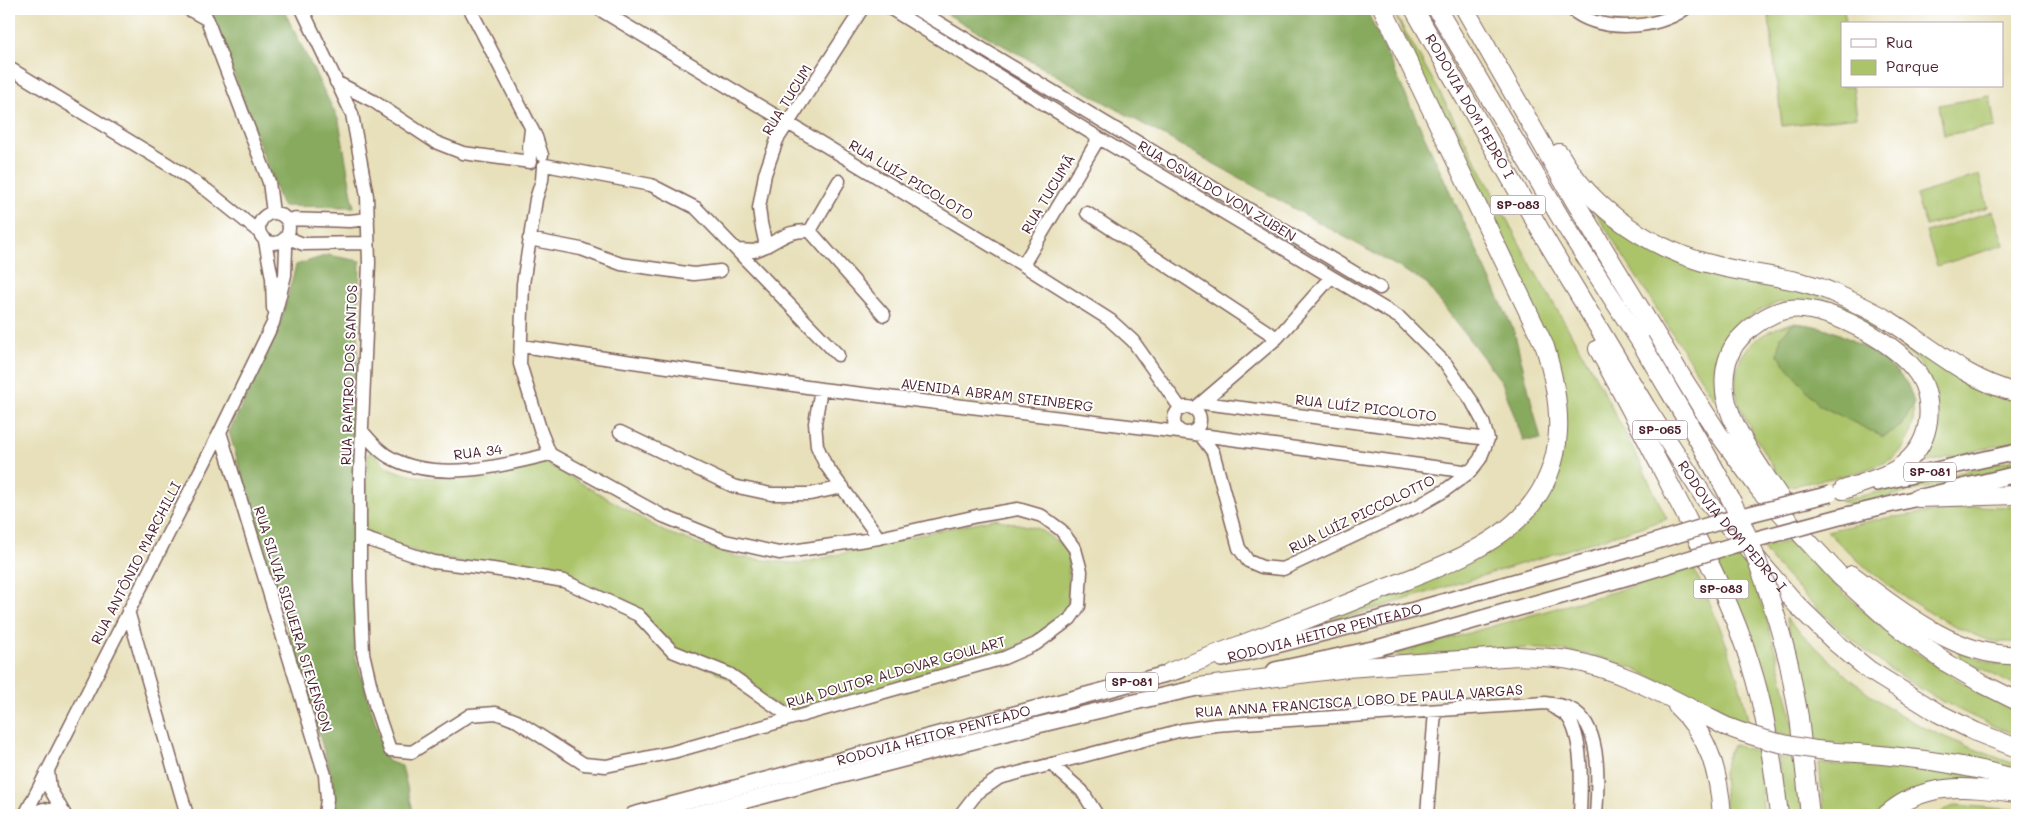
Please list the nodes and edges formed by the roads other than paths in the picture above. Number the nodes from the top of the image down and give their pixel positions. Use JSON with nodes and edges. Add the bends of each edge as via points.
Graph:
{"nodes":[{"id":1,"x":188,"y":9,"type":"edge"},
{"id":2,"x":302,"y":9,"type":"edge"},
{"id":3,"x":470,"y":9,"type":"edge"},
{"id":4,"x":598,"y":9,"type":"edge"},
{"id":5,"x":862,"y":9,"type":"edge"},
{"id":6,"x":891,"y":9,"type":"edge"},
{"id":7,"x":916,"y":9,"type":"edge"},
{"id":8,"x":1383,"y":9,"type":"edge"},
{"id":9,"x":1414,"y":9,"type":"edge"},
{"id":10,"x":1437,"y":9,"type":"edge"},
{"id":11,"x":1465,"y":9,"type":"edge"},
{"id":12,"x":1473,"y":9,"type":"edge"},
{"id":13,"x":1571,"y":9,"type":"edge"},
{"id":14,"x":1685,"y":9,"type":"edge"},
{"id":15,"x":206,"y":15,"type":"edge"},
{"id":16,"x":1425,"y":29,"type":"junction"},
{"id":17,"x":9,"y":68,"type":"edge"},
{"id":18,"x":336,"y":82,"type":"junction"},
{"id":19,"x":373,"y":101,"type":"junction"},
{"id":20,"x":352,"y":114,"type":"junction"},
{"id":21,"x":788,"y":124,"type":"junction"},
{"id":22,"x":1099,"y":138,"type":"junction"},
{"id":23,"x":537,"y":162,"type":"junction"},
{"id":24,"x":839,"y":181,"type":"dead end"},
{"id":25,"x":208,"y":191,"type":"junction"},
{"id":26,"x":1087,"y":213,"type":"dead end"},
{"id":27,"x":268,"y":214,"type":"junction"},
{"id":28,"x":287,"y":220,"type":"junction"},
{"id":29,"x":368,"y":220,"type":"junction"},
{"id":30,"x":810,"y":231,"type":"junction"},
{"id":31,"x":262,"y":236,"type":"junction"},
{"id":32,"x":286,"y":236,"type":"junction"},
{"id":33,"x":530,"y":239,"type":"junction"},
{"id":34,"x":368,"y":241,"type":"junction"},
{"id":35,"x":766,"y":246,"type":"junction"},
{"id":36,"x":738,"y":250,"type":"junction"},
{"id":37,"x":1023,"y":265,"type":"junction"},
{"id":38,"x":720,"y":271,"type":"dead end"},
{"id":39,"x":1331,"y":277,"type":"junction"},
{"id":40,"x":1380,"y":288,"type":"dead end"},
{"id":41,"x":884,"y":315,"type":"dead end"},
{"id":42,"x":273,"y":323,"type":"junction"},
{"id":43,"x":1277,"y":338,"type":"junction"},
{"id":44,"x":521,"y":346,"type":"junction"},
{"id":45,"x":838,"y":355,"type":"dead end"},
{"id":46,"x":821,"y":389,"type":"junction"},
{"id":47,"x":2017,"y":393,"type":"edge"},
{"id":48,"x":1198,"y":406,"type":"junction"},
{"id":49,"x":1181,"y":409,"type":"junction"},
{"id":50,"x":362,"y":431,"type":"junction"},
{"id":51,"x":220,"y":432,"type":"junction"},
{"id":52,"x":620,"y":432,"type":"dead end"},
{"id":53,"x":1187,"y":433,"type":"junction"},
{"id":54,"x":1201,"y":436,"type":"junction"},
{"id":55,"x":1488,"y":438,"type":"junction"},
{"id":56,"x":2017,"y":452,"type":"edge"},
{"id":57,"x":550,"y":454,"type":"junction"},
{"id":58,"x":1470,"y":472,"type":"junction"},
{"id":59,"x":2017,"y":474,"type":"edge"},
{"id":60,"x":843,"y":487,"type":"junction"},
{"id":61,"x":1836,"y":492,"type":"junction"},
{"id":62,"x":2017,"y":495,"type":"edge"},
{"id":63,"x":1918,"y":498,"type":"junction"},
{"id":64,"x":360,"y":537,"type":"junction"},
{"id":65,"x":880,"y":538,"type":"junction"},
{"id":66,"x":1812,"y":544,"type":"junction"},
{"id":67,"x":128,"y":611,"type":"junction"},
{"id":68,"x":2017,"y":655,"type":"edge"},
{"id":69,"x":1170,"y":672,"type":"junction"},
{"id":70,"x":1199,"y":687,"type":"junction"},
{"id":71,"x":1663,"y":695,"type":"junction"},
{"id":72,"x":2017,"y":701,"type":"edge"},
{"id":73,"x":1546,"y":703,"type":"junction"},
{"id":74,"x":1435,"y":711,"type":"junction"},
{"id":75,"x":792,"y":718,"type":"junction"},
{"id":76,"x":2017,"y":748,"type":"edge"},
{"id":77,"x":390,"y":750,"type":"joint"},
{"id":78,"x":1051,"y":764,"type":"junction"},
{"id":79,"x":48,"y":771,"type":"junction"},
{"id":80,"x":2017,"y":779,"type":"edge"},
{"id":81,"x":2017,"y":793,"type":"edge"},
{"id":82,"x":63,"y":814,"type":"edge"},
{"id":83,"x":26,"y":815,"type":"edge"},
{"id":84,"x":187,"y":815,"type":"edge"},
{"id":85,"x":325,"y":815,"type":"edge"},
{"id":86,"x":634,"y":815,"type":"edge"},
{"id":87,"x":691,"y":815,"type":"edge"},
{"id":88,"x":960,"y":815,"type":"edge"},
{"id":89,"x":1097,"y":815,"type":"edge"},
{"id":90,"x":1427,"y":815,"type":"edge"},
{"id":91,"x":1580,"y":815,"type":"edge"},
{"id":92,"x":1596,"y":815,"type":"edge"},
{"id":93,"x":1722,"y":815,"type":"edge"},
{"id":94,"x":1779,"y":815,"type":"edge"},
{"id":95,"x":1810,"y":815,"type":"edge"},
{"id":96,"x":1886,"y":815,"type":"edge"}],
"edges":[{"from":1,"to":15,"type":"street"},
{"from":2,"to":18,"type":"street","name":"RUA RAMIRO DOS SANTOS"},
{"from":3,"to":23,"type":"street","via":[[532,129],[529,147]]},
{"from":4,"to":21,"type":"street","name":"RUA LUÍZ PICOLOTO"},
{"from":5,"to":21,"type":"street","name":"RUA TUCUM"},
{"from":6,"to":22,"type":"street","name":"RUA OSVALDO VON ZUBEN"},
{"from":7,"to":40,"type":"street","name":"RUA OSVALDO VON ZUBEN"},
{"from":8,"to":69,"type":"highway","via":[[1545,347],[1559,403],[1556,453],[1539,494],[1526,511],[1486,542],[1410,578]]},
{"from":9,"to":16,"type":"highway","name":"RODOVIA DOM PEDRO I","number":"SP-065"},
{"from":10,"to":95,"type":"highway","number":"SP-083","bridge":true,"via":[[1558,214],[1640,341],[1736,511],[1777,616],[1789,664],[1799,717]]},
{"from":11,"to":66,"type":"highway","number":"SP-065","via":[[1574,200],[1709,418],[1760,490]]},
{"from":12,"to":47,"type":"highway","via":[[1563,160],[1611,214],[1637,233],[1718,266],[1781,278],[1834,293],[1889,320],[1969,375]]},
{"from":13,"to":14,"type":"street","via":[[1596,21],[1622,26],[1649,24]]},
{"from":15,"to":27,"type":"street","via":[[269,182]]},
{"from":16,"to":76,"type":"highway","name":"RODOVIA DOM PEDRO I","number":"SP-065","via":[[1582,301],[1706,500],[1797,605],[1869,670],[1938,713]]},
{"from":16,"to":94,"type":"highway","number":"SP-083","via":[[1615,379],[1710,563],[1741,636],[1759,694]]},
{"from":17,"to":25,"type":"street"},
{"from":18,"to":19,"type":"street"},
{"from":18,"to":20,"type":"street","name":"RUA RAMIRO DOS SANTOS"},
{"from":19,"to":20,"type":"street"},
{"from":19,"to":23,"type":"street","via":[[436,142],[463,153]]},
{"from":20,"to":29,"type":"street","name":"RUA RAMIRO DOS SANTOS","via":[[367,196]]},
{"from":21,"to":35,"type":"street","name":"RUA TUCUM","via":[[777,140],[765,174],[760,208]]},
{"from":21,"to":37,"type":"street","name":"RUA LUÍZ PICOLOTO"},
{"from":22,"to":37,"type":"street","name":"RUA TUCUMÃ"},
{"from":22,"to":39,"type":"street","name":"RUA OSVALDO VON ZUBEN"},
{"from":23,"to":33,"type":"street"},
{"from":23,"to":36,"type":"street","via":[[651,186],[696,208]]},
{"from":24,"to":30,"type":"street"},
{"from":25,"to":27,"type":"street","via":[[251,213]]},
{"from":25,"to":31,"type":"street"},
{"from":26,"to":43,"type":"street"},
{"from":27,"to":28,"type":"street","via":[[278,213]]},
{"from":27,"to":31,"type":"street","via":[[260,223]]},
{"from":28,"to":29,"type":"street"},
{"from":28,"to":32,"type":"street"},
{"from":29,"to":34,"type":"street","name":"RUA RAMIRO DOS SANTOS"},
{"from":30,"to":35,"type":"street","via":[[788,233]]},
{"from":30,"to":41,"type":"street"},
{"from":31,"to":32,"type":"street","via":[[272,243]]},
{"from":31,"to":42,"type":"street","name":"RUA ANTÔNIO MARCHILLI","via":[[272,278]]},
{"from":32,"to":34,"type":"street","via":[[303,244]]},
{"from":32,"to":42,"type":"street","name":"RUA ANTÔNIO MARCHILLI","via":[[285,275]]},
{"from":33,"to":38,"type":"street","via":[[581,249],[621,264],[694,274]]},
{"from":33,"to":44,"type":"street","via":[[523,284]]},
{"from":34,"to":50,"type":"street","name":"RUA RAMIRO DOS SANTOS"},
{"from":35,"to":36,"type":"street","via":[[754,251]]},
{"from":36,"to":45,"type":"street"},
{"from":37,"to":49,"type":"street","name":"RUA LUÍZ PICOLOTO","via":[[1110,320],[1133,341]]},
{"from":39,"to":43,"type":"street"},
{"from":39,"to":55,"type":"street","name":"RUA OSVALDO VON ZUBEN","via":[[1400,318],[1446,364],[1471,400]]},
{"from":42,"to":51,"type":"street","name":"RUA ANTÔNIO MARCHILLI"},
{"from":43,"to":48,"type":"street"},
{"from":44,"to":46,"type":"street","name":"AVENIDA ABRAM STEINBERG"},
{"from":44,"to":57,"type":"street","via":[[520,364]]},
{"from":46,"to":53,"type":"street","name":"AVENIDA ABRAM STEINBERG"},
{"from":46,"to":60,"type":"street","via":[[815,423],[818,446],[825,464]]},
{"from":48,"to":49,"type":"street"},
{"from":48,"to":53,"type":"street","via":[[1198,427]]},
{"from":48,"to":55,"type":"street","name":"RUA LUÍZ PICOLOTO"},
{"from":49,"to":53,"type":"street","via":[[1174,420],[1180,431]]},
{"from":50,"to":57,"type":"street","name":"RUA 34","via":[[393,459],[424,469],[462,471]]},
{"from":50,"to":64,"type":"street","name":"RUA RAMIRO DOS SANTOS"},
{"from":51,"to":67,"type":"street","name":"RUA ANTÔNIO MARCHILLI"},
{"from":51,"to":85,"type":"street","name":"RUA SILVIA SIQUEIRA STEVENSON","via":[[325,775]]},
{"from":52,"to":60,"type":"street","via":[[733,486],[771,494],[810,494]]},
{"from":53,"to":54,"type":"street","name":"AVENIDA ABRAM STEINBERG"},
{"from":54,"to":58,"type":"street","name":"AVENIDA ABRAM STEINBERG"},
{"from":54,"to":58,"type":"street","name":"RUA LUÍZ PICCOLOTTO","via":[[1213,452],[1239,548],[1248,561],[1262,567],[1283,569],[1418,506]]},
{"from":55,"to":58,"type":"street","via":[[1480,459]]},
{"from":56,"to":61,"type":"main road","name":"RODOVIA HEITOR PENTEADO","number":"SP-081"},
{"from":57,"to":65,"type":"street","name":"RUA DOUTOR ALDOVAR GOULART","via":[[663,516],[725,540],[779,553]]},
{"from":59,"to":63,"type":"main road","name":"RODOVIA HEITOR PENTEADO","number":"SP-081"},
{"from":60,"to":65,"type":"street"},
{"from":61,"to":66,"type":"highway","via":[[1891,471],[1914,455],[1927,426],[1926,391],[1906,360],[1856,327],[1804,309],[1767,316],[1736,342],[1729,356],[1725,373],[1728,408],[1738,430]]},
{"from":61,"to":69,"type":"main road","name":"RODOVIA HEITOR PENTEADO","number":"SP-081","bridge":true,"via":[[1722,521],[1414,610]]},
{"from":62,"to":63,"type":"highway"},
{"from":63,"to":70,"type":"main road","name":"RODOVIA HEITOR PENTEADO","number":"SP-081","bridge":true,"via":[[1734,545],[1377,648]]},
{"from":64,"to":75,"type":"street","via":[[434,562],[564,581],[638,615],[672,651],[729,674]]},
{"from":64,"to":77,"type":"street","name":"RUA RAMIRO DOS SANTOS","via":[[363,653]]},
{"from":65,"to":75,"type":"street","name":"RUA DOUTOR ALDOVAR GOULART","via":[[1018,509],[1042,516],[1061,530],[1075,549],[1081,571],[1079,606],[1070,619],[1036,644],[1004,658]]},
{"from":66,"to":68,"type":"highway","via":[[1892,604],[1942,635],[1988,653]]},
{"from":66,"to":72,"type":"highway","number":"SP-065","via":[[1867,602],[1918,643],[1981,683]]},
{"from":67,"to":79,"type":"street","name":"RUA ANTÔNIO MARCHILLI"},
{"from":67,"to":84,"type":"street"},
{"from":69,"to":86,"type":"main road","name":"RODOVIA HEITOR PENTEADO","number":"SP-081"},
{"from":70,"to":71,"type":"highway","via":[[1347,668],[1518,656],[1590,665],[1638,682]]},
{"from":70,"to":87,"type":"main road","name":"RODOVIA HEITOR PENTEADO","number":"SP-081","via":[[1117,705]]},
{"from":71,"to":80,"type":"highway","bridge":true,"via":[[1745,734],[1795,747],[1960,765]]},
{"from":71,"to":93,"type":"highway","via":[[1690,720],[1707,745],[1718,778]]},
{"from":73,"to":74,"type":"street","name":"RUA ANNA FRANCISCA LOBO DE PAULA VARGAS"},
{"from":73,"to":91,"type":"street","via":[[1567,715],[1575,730],[1579,750]]},
{"from":73,"to":92,"type":"street","name":"RUA ANNA FRANCISCA LOBO DE PAULA VARGAS","via":[[1576,712],[1593,736],[1598,794]]},
{"from":74,"to":78,"type":"street","name":"RUA ANNA FRANCISCA LOBO DE PAULA VARGAS","via":[[1215,724]]},
{"from":74,"to":90,"type":"street"},
{"from":75,"to":77,"type":"street","name":"RUA DOUTOR ALDOVAR GOULART","via":[[673,752],[606,766],[584,764],[517,722],[496,713],[470,715],[412,752]]},
{"from":78,"to":88,"type":"street","name":"RUA ANNA FRANCISCA LOBO DE PAULA VARGAS","via":[[999,778],[977,794]]},
{"from":78,"to":89,"type":"street","via":[[1082,791]]},
{"from":79,"to":82,"type":"street","via":[[50,789]]},
{"from":79,"to":83,"type":"street","name":"RUA ANTÔNIO MARCHILLI"},
{"from":81,"to":96,"type":"highway","via":[[1980,788],[1943,789],[1912,796]]},
{"from":82,"to":83,"type":"street","via":[[43,810]]}]}
